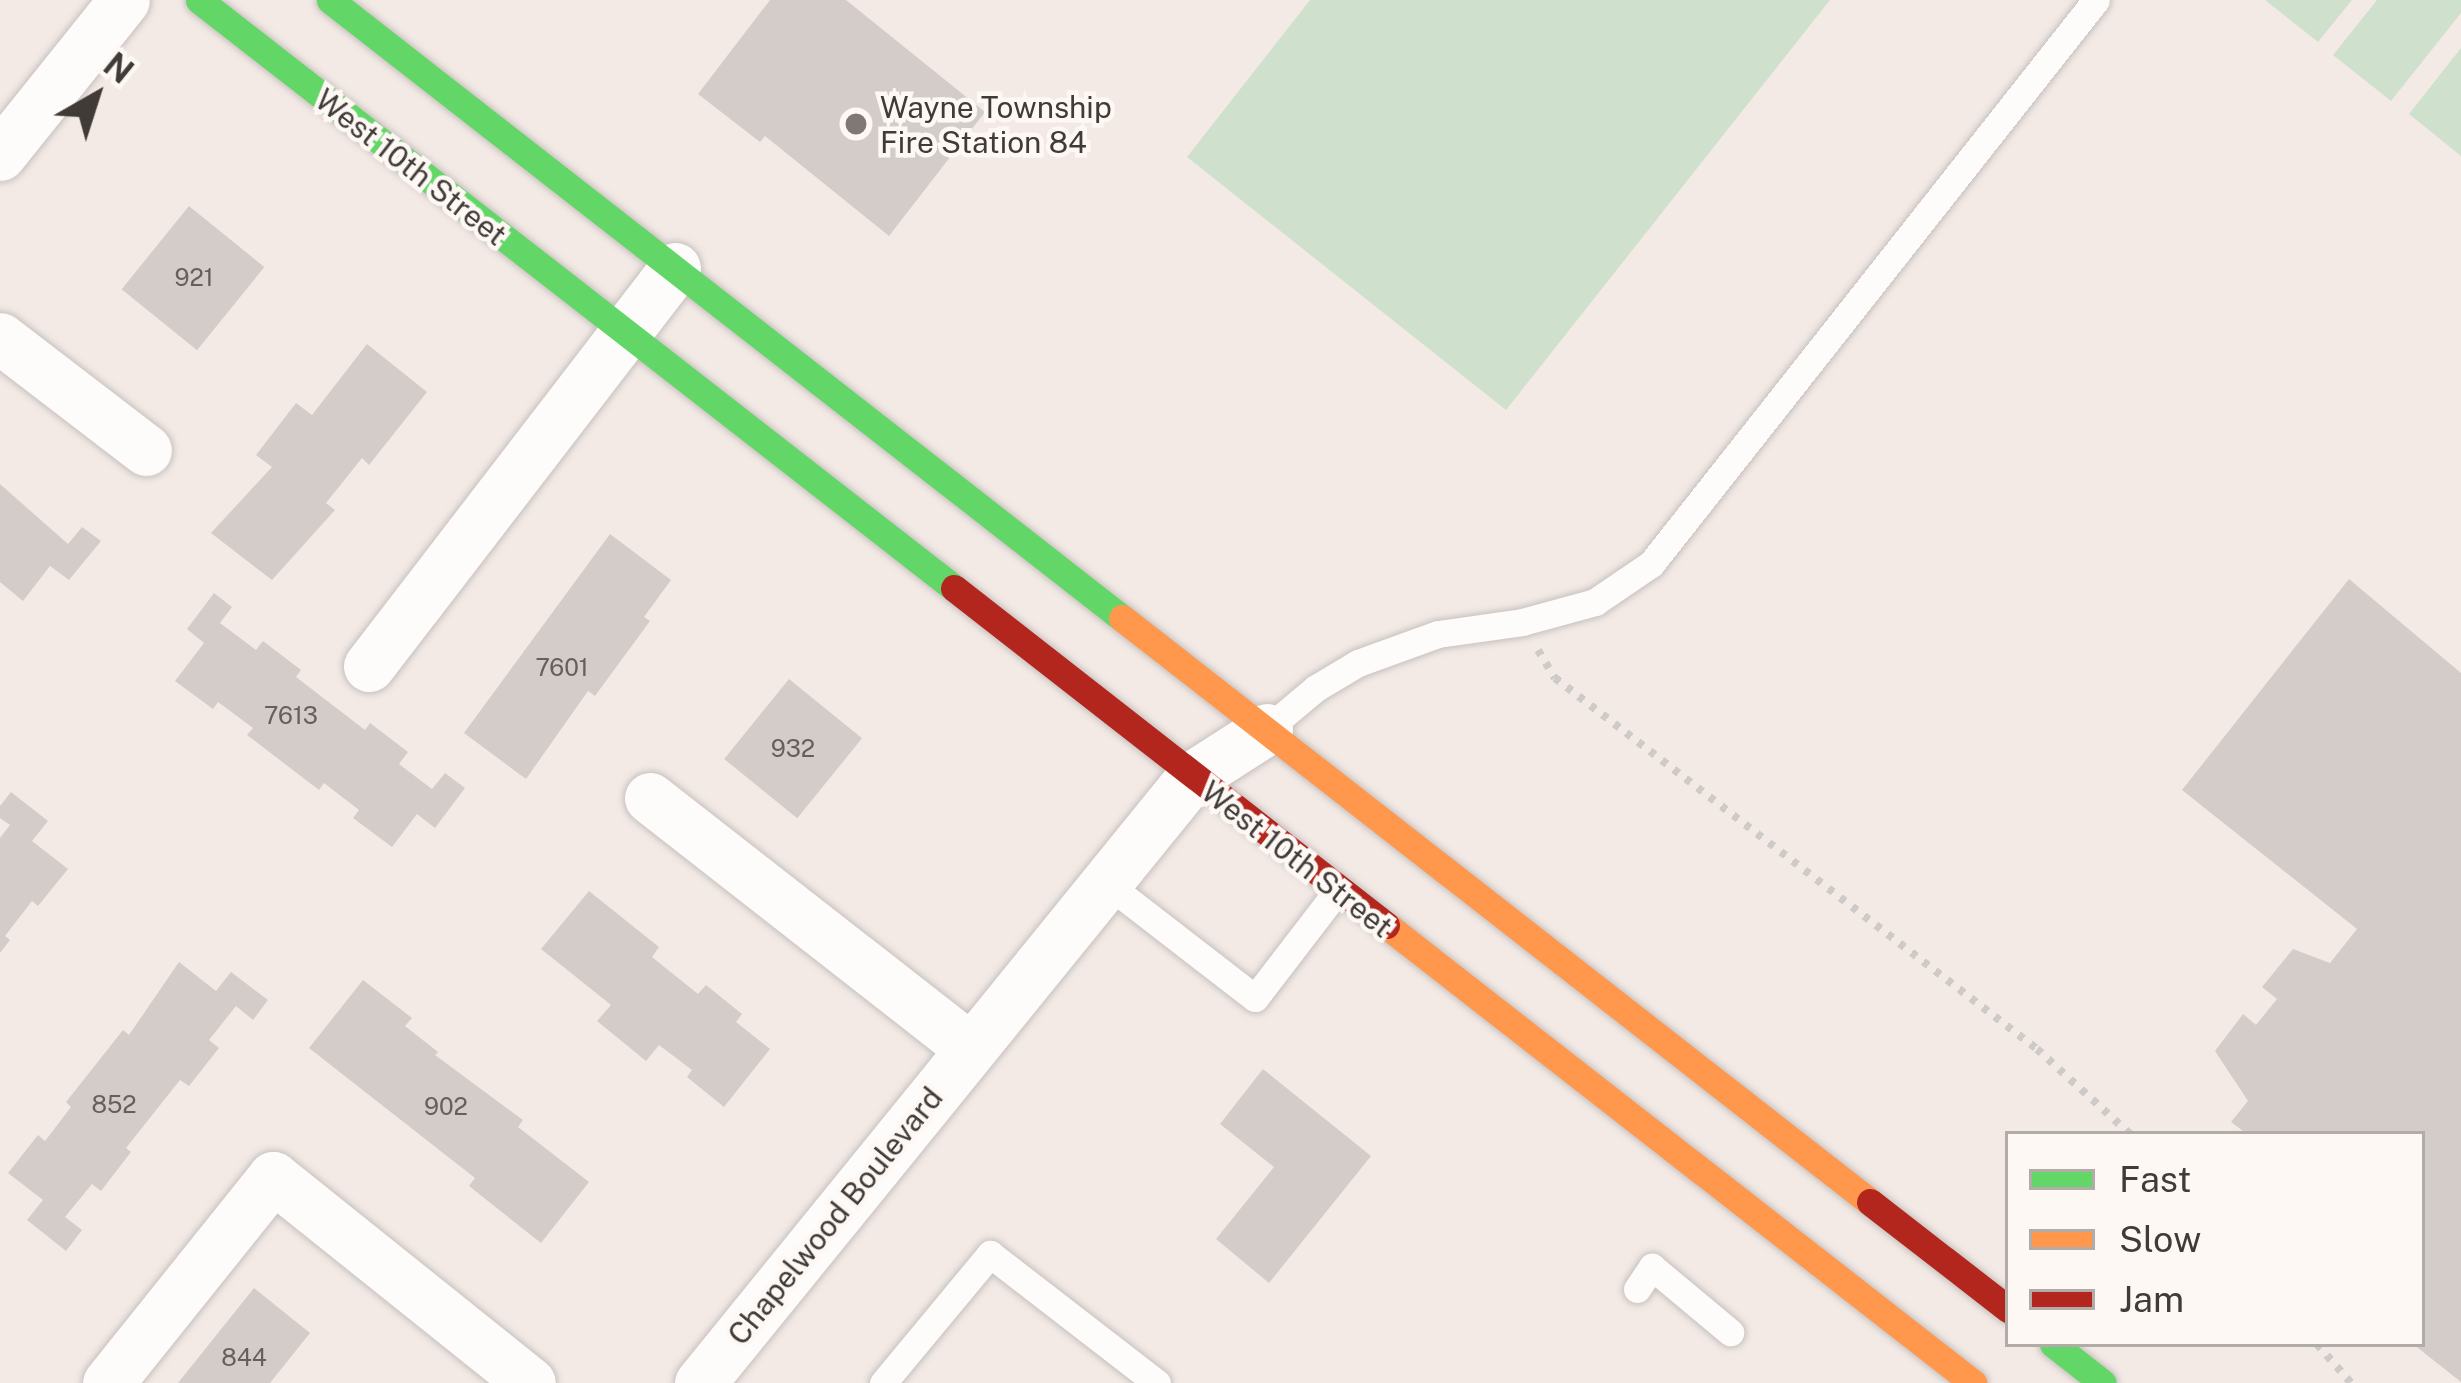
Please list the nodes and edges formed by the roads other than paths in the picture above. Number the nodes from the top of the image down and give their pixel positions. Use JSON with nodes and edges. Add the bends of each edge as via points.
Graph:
{"nodes":[{"id":1,"x":124,"y":0,"type":"edge"},
{"id":2,"x":199,"y":0,"type":"edge"},
{"id":3,"x":330,"y":0,"type":"edge"},
{"id":4,"x":2096,"y":0,"type":"edge"},
{"id":5,"x":0,"y":155,"type":"edge"},
{"id":6,"x":675,"y":268,"type":"junction"},
{"id":7,"x":623,"y":333,"type":"junction"},
{"id":8,"x":0,"y":338,"type":"edge"},
{"id":9,"x":146,"y":450,"type":"dead end"},
{"id":10,"x":369,"y":666,"type":"dead end"},
{"id":11,"x":1267,"y":730,"type":"junction"},
{"id":12,"x":1192,"y":777,"type":"junction"},
{"id":13,"x":650,"y":798,"type":"dead end"},
{"id":14,"x":1106,"y":883,"type":"junction"},
{"id":15,"x":1338,"y":890,"type":"junction"},
{"id":16,"x":971,"y":1049,"type":"junction"},
{"id":17,"x":1636,"y":1289,"type":"dead end"},
{"id":18,"x":2005,"y":1307,"type":"edge"},
{"id":19,"x":1730,"y":1332,"type":"dead end"},
{"id":20,"x":2057,"y":1347,"type":"edge"},
{"id":21,"x":108,"y":1383,"type":"edge"},
{"id":22,"x":530,"y":1383,"type":"edge"},
{"id":23,"x":700,"y":1383,"type":"edge"},
{"id":24,"x":883,"y":1383,"type":"edge"},
{"id":25,"x":1157,"y":1383,"type":"edge"},
{"id":26,"x":1973,"y":1383,"type":"edge"},
{"id":27,"x":2103,"y":1383,"type":"edge"}],
"edges":[{"from":1,"to":5,"type":"street"},
{"from":2,"to":7,"type":"main road","name":"West 10th Street"},
{"from":3,"to":6,"type":"main road"},
{"from":4,"to":11,"type":"lane","via":[[1651,564],[1594,602],[1438,634],[1358,663]]},
{"from":6,"to":7,"type":"street"},
{"from":6,"to":11,"type":"main road"},
{"from":7,"to":10,"type":"street"},
{"from":7,"to":12,"type":"main road","name":"West 10th Street"},
{"from":8,"to":9,"type":"street"},
{"from":11,"to":12,"type":"street","name":"Chapelwood Boulevard"},
{"from":11,"to":18,"type":"main road"},
{"from":12,"to":14,"type":"street","name":"Chapelwood Boulevard"},
{"from":12,"to":15,"type":"main road","name":"West 10th Street"},
{"from":13,"to":16,"type":"street"},
{"from":14,"to":15,"type":"lane","via":[[1255,998]]},
{"from":14,"to":16,"type":"street","name":"Chapelwood Boulevard"},
{"from":15,"to":26,"type":"main road","name":"West 10th Street"},
{"from":16,"to":23,"type":"street","name":"Chapelwood Boulevard"},
{"from":17,"to":19,"type":"lane","via":[[1652,1268]]},
{"from":20,"to":27,"type":"main road"},
{"from":21,"to":22,"type":"street","via":[[272,1177]]},
{"from":24,"to":25,"type":"lane","via":[[990,1254]]}]}
